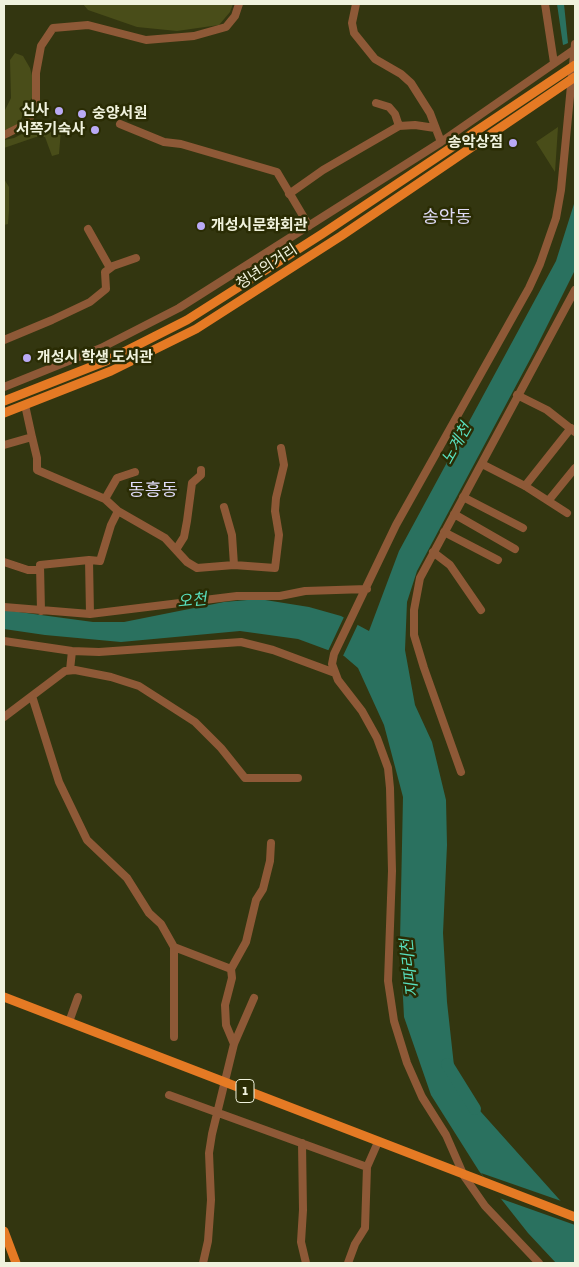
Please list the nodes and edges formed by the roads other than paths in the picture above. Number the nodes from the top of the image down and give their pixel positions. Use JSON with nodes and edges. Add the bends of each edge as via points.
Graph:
{"nodes":[{"id":1,"x":239,"y":4,"type":"edge"},
{"id":2,"x":356,"y":4,"type":"edge"},
{"id":3,"x":546,"y":4,"type":"edge"},
{"id":4,"x":575,"y":44,"type":"edge"},
{"id":5,"x":575,"y":49,"type":"edge"},
{"id":6,"x":554,"y":63,"type":"junction"},
{"id":7,"x":574,"y":66,"type":"edge"},
{"id":8,"x":574,"y":78,"type":"edge"},
{"id":9,"x":376,"y":103,"type":"dead end"},
{"id":10,"x":120,"y":124,"type":"dead end"},
{"id":11,"x":399,"y":126,"type":"junction"},
{"id":12,"x":435,"y":128,"type":"junction"},
{"id":13,"x":4,"y":135,"type":"edge"},
{"id":14,"x":442,"y":142,"type":"junction"},
{"id":15,"x":289,"y":194,"type":"junction"},
{"id":16,"x":308,"y":226,"type":"junction"},
{"id":17,"x":88,"y":229,"type":"dead end"},
{"id":18,"x":136,"y":258,"type":"dead end"},
{"id":19,"x":110,"y":268,"type":"junction"},
{"id":20,"x":575,"y":291,"type":"edge"},
{"id":21,"x":4,"y":340,"type":"edge"},
{"id":22,"x":4,"y":386,"type":"edge"},
{"id":23,"x":517,"y":395,"type":"junction"},
{"id":24,"x":4,"y":401,"type":"edge"},
{"id":25,"x":25,"y":405,"type":"junction"},
{"id":26,"x":4,"y":413,"type":"edge"},
{"id":27,"x":573,"y":430,"type":"edge"},
{"id":28,"x":32,"y":437,"type":"junction"},
{"id":29,"x":4,"y":445,"type":"edge"},
{"id":30,"x":281,"y":448,"type":"dead end"},
{"id":31,"x":482,"y":464,"type":"junction"},
{"id":32,"x":575,"y":468,"type":"edge"},
{"id":33,"x":201,"y":470,"type":"dead end"},
{"id":34,"x":135,"y":472,"type":"dead end"},
{"id":35,"x":525,"y":486,"type":"junction"},
{"id":36,"x":463,"y":497,"type":"junction"},
{"id":37,"x":104,"y":500,"type":"junction"},
{"id":38,"x":549,"y":500,"type":"junction"},
{"id":39,"x":224,"y":507,"type":"dead end"},
{"id":40,"x":118,"y":511,"type":"junction"},
{"id":41,"x":567,"y":512,"type":"dead end"},
{"id":42,"x":454,"y":514,"type":"junction"},
{"id":43,"x":523,"y":528,"type":"dead end"},
{"id":44,"x":444,"y":532,"type":"junction"},
{"id":45,"x":176,"y":548,"type":"junction"},
{"id":46,"x":434,"y":548,"type":"junction"},
{"id":47,"x":515,"y":549,"type":"dead end"},
{"id":48,"x":89,"y":560,"type":"junction"},
{"id":49,"x":498,"y":560,"type":"dead end"},
{"id":50,"x":4,"y":562,"type":"edge"},
{"id":51,"x":234,"y":565,"type":"junction"},
{"id":52,"x":40,"y":570,"type":"junction"},
{"id":53,"x":367,"y":589,"type":"junction"},
{"id":54,"x":4,"y":607,"type":"edge"},
{"id":55,"x":481,"y":610,"type":"dead end"},
{"id":56,"x":41,"y":611,"type":"junction"},
{"id":57,"x":90,"y":614,"type":"junction"},
{"id":58,"x":4,"y":641,"type":"edge"},
{"id":59,"x":72,"y":651,"type":"junction"},
{"id":60,"x":70,"y":670,"type":"junction"},
{"id":61,"x":335,"y":673,"type":"junction"},
{"id":62,"x":32,"y":696,"type":"junction"},
{"id":63,"x":4,"y":717,"type":"edge"},
{"id":64,"x":461,"y":772,"type":"dead end"},
{"id":65,"x":298,"y":778,"type":"dead end"},
{"id":66,"x":271,"y":843,"type":"dead end"},
{"id":67,"x":174,"y":947,"type":"junction"},
{"id":68,"x":231,"y":970,"type":"junction"},
{"id":69,"x":4,"y":997,"type":"edge"},
{"id":70,"x":78,"y":997,"type":"dead end"},
{"id":71,"x":254,"y":998,"type":"dead end"},
{"id":72,"x":69,"y":1022,"type":"junction"},
{"id":73,"x":174,"y":1037,"type":"dead end"},
{"id":74,"x":234,"y":1044,"type":"junction"},
{"id":75,"x":226,"y":1083,"type":"junction"},
{"id":76,"x":169,"y":1095,"type":"dead end"},
{"id":77,"x":217,"y":1112,"type":"junction"},
{"id":78,"x":378,"y":1142,"type":"junction"},
{"id":79,"x":302,"y":1143,"type":"junction"},
{"id":80,"x":367,"y":1167,"type":"junction"},
{"id":81,"x":464,"y":1176,"type":"junction"},
{"id":82,"x":575,"y":1217,"type":"edge"},
{"id":83,"x":4,"y":1231,"type":"edge"},
{"id":84,"x":16,"y":1263,"type":"edge"},
{"id":85,"x":203,"y":1263,"type":"edge"},
{"id":86,"x":306,"y":1263,"type":"edge"},
{"id":87,"x":348,"y":1263,"type":"edge"},
{"id":88,"x":539,"y":1263,"type":"edge"}],
"edges":[{"from":1,"to":13,"type":"street","via":[[226,27],[194,36],[146,40],[88,26],[53,28],[41,46],[36,73],[36,101],[28,124]]},
{"from":2,"to":12,"type":"street","via":[[352,23],[354,33],[375,59],[411,83],[430,113]]},
{"from":3,"to":6,"type":"street"},
{"from":4,"to":5,"type":"street"},
{"from":5,"to":6,"type":"street"},
{"from":5,"to":7,"type":"street"},
{"from":6,"to":14,"type":"street"},
{"from":7,"to":8,"type":"street"},
{"from":7,"to":24,"type":"main road","name":"청년의거리","via":[[188,320],[106,361]]},
{"from":8,"to":25,"type":"main road","name":"청년의거리","via":[[365,220],[196,329],[111,371]]},
{"from":8,"to":53,"type":"street","via":[[556,218],[540,264]]},
{"from":9,"to":11,"type":"street","via":[[389,107]]},
{"from":10,"to":15,"type":"street","via":[[164,142],[277,172]]},
{"from":11,"to":12,"type":"street"},
{"from":11,"to":15,"type":"street","via":[[323,170]]},
{"from":12,"to":14,"type":"street"},
{"from":14,"to":16,"type":"street"},
{"from":15,"to":16,"type":"street"},
{"from":16,"to":22,"type":"street","via":[[179,308],[138,330]]},
{"from":17,"to":19,"type":"street"},
{"from":18,"to":19,"type":"street"},
{"from":19,"to":21,"type":"street","via":[[104,275],[108,286],[90,302]]},
{"from":20,"to":23,"type":"street"},
{"from":23,"to":27,"type":"street","via":[[547,410]]},
{"from":23,"to":31,"type":"street"},
{"from":25,"to":26,"type":"main road","name":"청년의거리"},
{"from":25,"to":28,"type":"street"},
{"from":27,"to":35,"type":"street"},
{"from":28,"to":29,"type":"street"},
{"from":28,"to":37,"type":"street","via":[[38,458],[37,470]]},
{"from":30,"to":51,"type":"street","via":[[284,465],[276,498],[279,535],[275,568]]},
{"from":31,"to":35,"type":"street"},
{"from":31,"to":36,"type":"street"},
{"from":32,"to":38,"type":"street"},
{"from":33,"to":45,"type":"street","via":[[201,475],[192,483],[186,529]]},
{"from":34,"to":37,"type":"street","via":[[117,478]]},
{"from":35,"to":38,"type":"street"},
{"from":36,"to":42,"type":"street"},
{"from":36,"to":43,"type":"street"},
{"from":37,"to":40,"type":"street"},
{"from":38,"to":41,"type":"street"},
{"from":39,"to":51,"type":"street","via":[[232,535]]},
{"from":40,"to":45,"type":"street","via":[[165,538]]},
{"from":40,"to":48,"type":"street","via":[[110,525],[100,561]]},
{"from":42,"to":44,"type":"street"},
{"from":42,"to":47,"type":"street"},
{"from":44,"to":46,"type":"street"},
{"from":44,"to":49,"type":"street"},
{"from":45,"to":51,"type":"street","via":[[187,562],[197,568]]},
{"from":46,"to":55,"type":"street"},
{"from":46,"to":64,"type":"street","via":[[416,595],[414,635]]},
{"from":48,"to":52,"type":"street","via":[[40,565]]},
{"from":48,"to":57,"type":"street"},
{"from":50,"to":52,"type":"street","via":[[28,570]]},
{"from":52,"to":56,"type":"street"},
{"from":53,"to":57,"type":"street","via":[[237,596]]},
{"from":53,"to":61,"type":"street","via":[[334,654],[332,664]]},
{"from":54,"to":56,"type":"street"},
{"from":56,"to":57,"type":"street"},
{"from":58,"to":59,"type":"street"},
{"from":59,"to":60,"type":"street"},
{"from":59,"to":61,"type":"street","via":[[154,650],[241,642]]},
{"from":60,"to":62,"type":"street"},
{"from":60,"to":65,"type":"street","via":[[120,680],[158,696],[194,722],[245,778]]},
{"from":61,"to":81,"type":"street","via":[[362,711],[388,768],[392,871],[388,982],[394,1021],[422,1097],[446,1135]]},
{"from":62,"to":63,"type":"street"},
{"from":62,"to":67,"type":"street","via":[[59,782],[87,840],[127,878]]},
{"from":66,"to":68,"type":"street","via":[[263,889],[256,900],[246,942]]},
{"from":67,"to":68,"type":"street"},
{"from":67,"to":73,"type":"street"},
{"from":68,"to":74,"type":"street","via":[[225,1005],[226,1025]]},
{"from":69,"to":72,"type":"main road","number":"1"},
{"from":70,"to":72,"type":"street"},
{"from":71,"to":74,"type":"street"},
{"from":72,"to":75,"type":"main road","number":"1"},
{"from":74,"to":75,"type":"street"},
{"from":75,"to":77,"type":"street"},
{"from":75,"to":78,"type":"main road","number":"1"},
{"from":76,"to":77,"type":"street"},
{"from":77,"to":79,"type":"street"},
{"from":77,"to":85,"type":"street","via":[[209,1153],[211,1200]]},
{"from":78,"to":80,"type":"street"},
{"from":78,"to":81,"type":"main road","number":"1"},
{"from":79,"to":80,"type":"street"},
{"from":79,"to":86,"type":"street","via":[[301,1242]]},
{"from":80,"to":87,"type":"street","via":[[365,1228]]},
{"from":81,"to":82,"type":"main road","number":"1"},
{"from":81,"to":88,"type":"street","via":[[485,1206]]},
{"from":83,"to":84,"type":"main road"}]}
